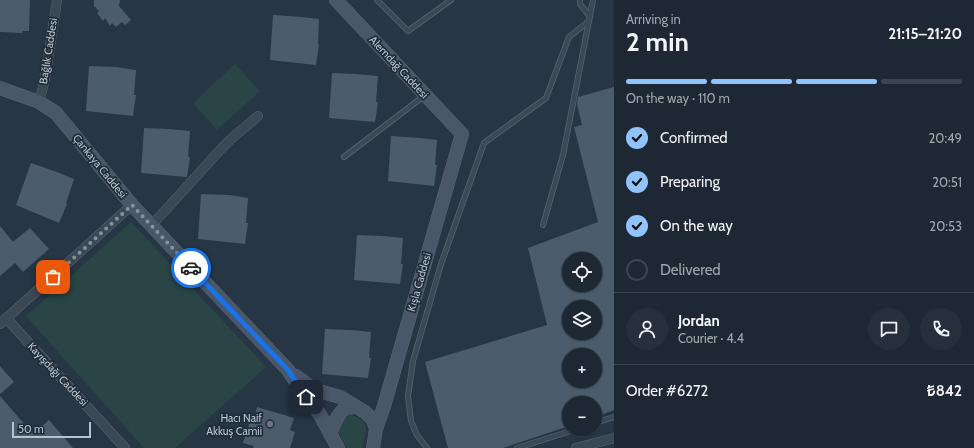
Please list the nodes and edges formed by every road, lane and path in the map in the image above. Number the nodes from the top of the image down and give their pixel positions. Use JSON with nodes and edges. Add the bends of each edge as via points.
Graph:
{"nodes":[{"id":1,"x":56,"y":0,"type":"edge"},
{"id":2,"x":336,"y":0,"type":"edge"},
{"id":3,"x":377,"y":0,"type":"edge"},
{"id":4,"x":451,"y":0,"type":"edge"},
{"id":5,"x":580,"y":0,"type":"edge"},
{"id":6,"x":593,"y":0,"type":"edge"},
{"id":7,"x":589,"y":19,"type":"junction"},
{"id":8,"x":0,"y":88,"type":"edge"},
{"id":9,"x":425,"y":95,"type":"junction"},
{"id":10,"x":39,"y":102,"type":"junction"},
{"id":11,"x":258,"y":116,"type":"dead end"},
{"id":12,"x":462,"y":134,"type":"joint"},
{"id":13,"x":344,"y":157,"type":"dead end"},
{"id":14,"x":132,"y":205,"type":"junction"},
{"id":15,"x":543,"y":224,"type":"dead end"},
{"id":16,"x":151,"y":226,"type":"junction"},
{"id":17,"x":3,"y":321,"type":"edge"},
{"id":18,"x":288,"y":370,"type":"junction"},
{"id":19,"x":357,"y":407,"type":"junction"},
{"id":20,"x":614,"y":417,"type":"edge"},
{"id":21,"x":602,"y":421,"type":"edge"},
{"id":22,"x":376,"y":429,"type":"junction"},
{"id":23,"x":330,"y":434,"type":"junction"},
{"id":24,"x":562,"y":434,"type":"edge"},
{"id":25,"x":614,"y":438,"type":"edge"},
{"id":26,"x":125,"y":448,"type":"edge"},
{"id":27,"x":329,"y":448,"type":"edge"},
{"id":28,"x":338,"y":448,"type":"edge"},
{"id":29,"x":373,"y":448,"type":"edge"},
{"id":30,"x":427,"y":448,"type":"edge"},
{"id":31,"x":517,"y":448,"type":"edge"},
{"id":32,"x":576,"y":448,"type":"edge"}],
"edges":[{"from":1,"to":10,"type":"street","name":"Bağlık Caddesi","via":[[45,79]]},
{"from":2,"to":9,"type":"main road","name":"Alemdağ Caddesi"},
{"from":3,"to":4,"type":"lane","via":[[408,31]]},
{"from":5,"to":7,"type":"lane"},
{"from":6,"to":7,"type":"lane"},
{"from":7,"to":15,"type":"lane","via":[[563,155]]},
{"from":7,"to":30,"type":"lane","via":[[569,37],[546,98],[484,143],[441,264],[413,361],[408,396],[411,420]]},
{"from":8,"to":10,"type":"main road","name":"Çankaya Caddesi"},
{"from":9,"to":12,"type":"main road","name":"Alemdağ Caddesi"},
{"from":9,"to":13,"type":"lane"},
{"from":10,"to":14,"type":"main road","name":"Çankaya Caddesi","via":[[56,113]]},
{"from":11,"to":16,"type":"street","via":[[226,144]]},
{"from":12,"to":22,"type":"main road","name":"Kışla Caddesi"},
{"from":14,"to":16,"type":"main road","name":"Çankaya Caddesi"},
{"from":14,"to":17,"type":"street"},
{"from":16,"to":18,"type":"main road","name":"Çankaya Caddesi"},
{"from":17,"to":26,"type":"street","name":"Kayışdağı Caddesi"},
{"from":18,"to":19,"type":"main road","via":[[319,391],[340,397]]},
{"from":18,"to":23,"type":"main road","name":"Çankaya Caddesi","via":[[319,413]]},
{"from":19,"to":22,"type":"main road","via":[[373,420]]},
{"from":19,"to":23,"type":"main road","via":[[345,408]]},
{"from":20,"to":21,"type":"lane"},
{"from":22,"to":29,"type":"main road","name":"Kışla Caddesi"},
{"from":23,"to":27,"type":"street"},
{"from":23,"to":28,"type":"main road","name":"Çankaya Caddesi"},
{"from":24,"to":31,"type":"lane"},
{"from":25,"to":32,"type":"street"}]}
